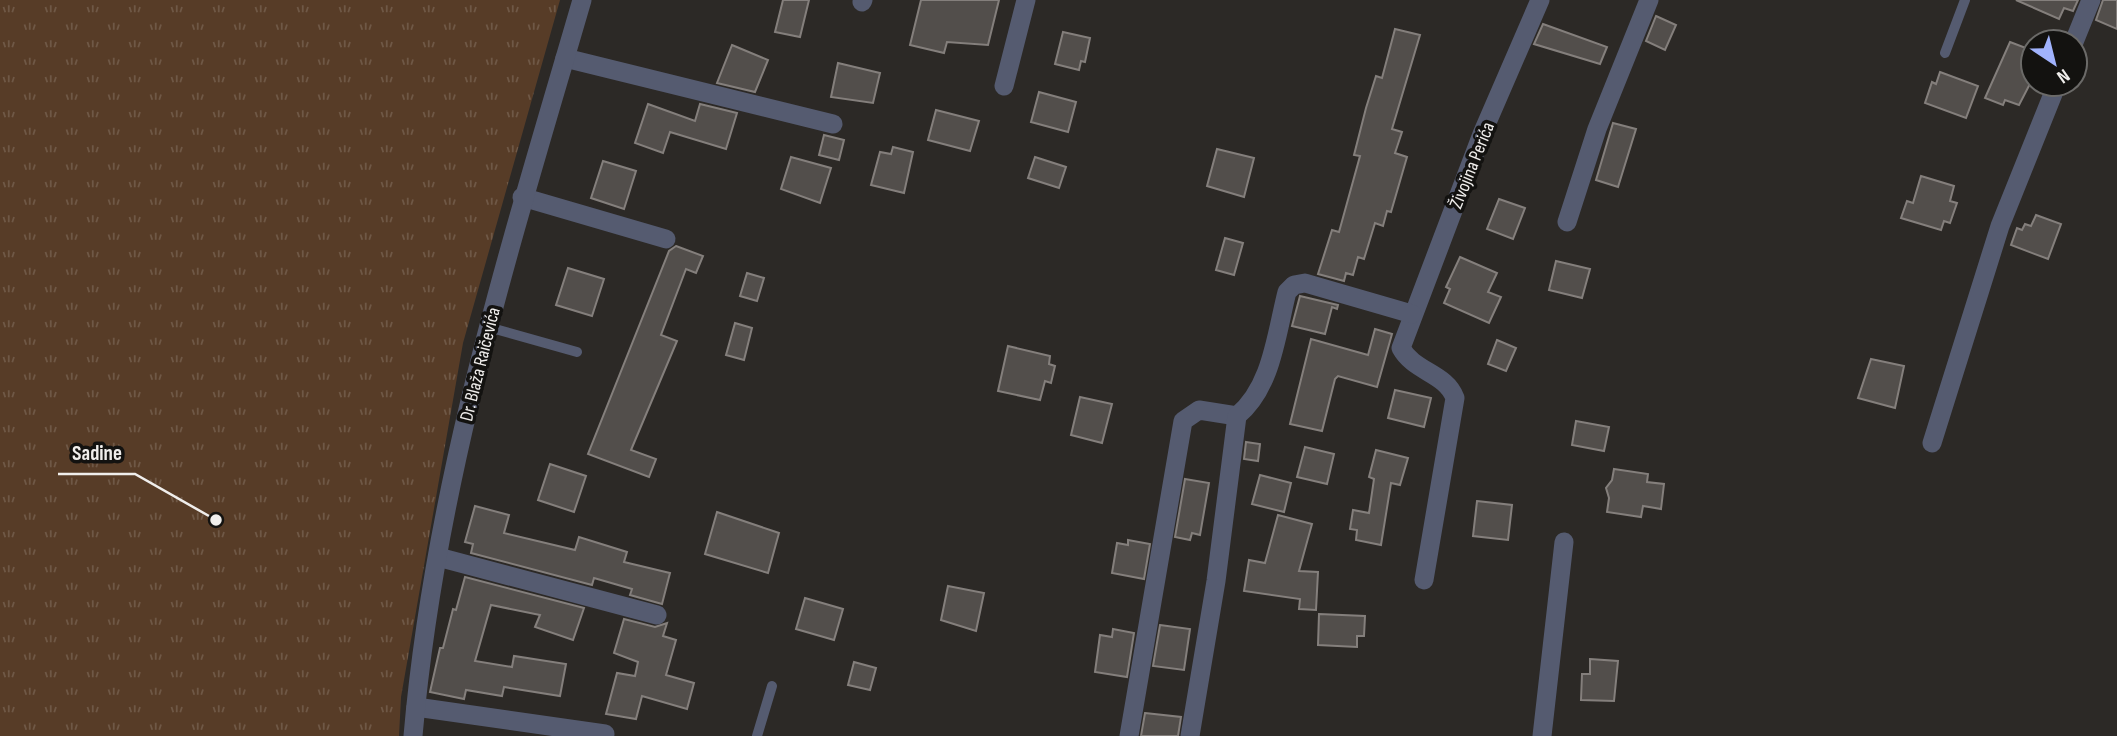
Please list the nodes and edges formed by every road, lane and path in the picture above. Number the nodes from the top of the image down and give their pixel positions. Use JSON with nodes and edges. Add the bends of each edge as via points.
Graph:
{"nodes":[{"id":1,"x":582,"y":0,"type":"edge"},
{"id":2,"x":1027,"y":0,"type":"edge"},
{"id":3,"x":1540,"y":0,"type":"edge"},
{"id":4,"x":1649,"y":0,"type":"edge"},
{"id":5,"x":1965,"y":0,"type":"edge"},
{"id":6,"x":2091,"y":0,"type":"edge"},
{"id":7,"x":2080,"y":28,"type":"edge"},
{"id":8,"x":1945,"y":53,"type":"dead end"},
{"id":9,"x":565,"y":58,"type":"junction"},
{"id":10,"x":1004,"y":86,"type":"dead end"},
{"id":11,"x":2051,"y":98,"type":"edge"},
{"id":12,"x":833,"y":124,"type":"dead end"},
{"id":13,"x":522,"y":197,"type":"junction"},
{"id":14,"x":1567,"y":222,"type":"dead end"},
{"id":15,"x":666,"y":239,"type":"dead end"},
{"id":16,"x":1409,"y":323,"type":"junction"},
{"id":17,"x":487,"y":327,"type":"junction"},
{"id":18,"x":577,"y":352,"type":"dead end"},
{"id":19,"x":1237,"y":416,"type":"junction"},
{"id":20,"x":1932,"y":443,"type":"dead end"},
{"id":21,"x":1564,"y":542,"type":"dead end"},
{"id":22,"x":438,"y":557,"type":"junction"},
{"id":23,"x":1424,"y":580,"type":"dead end"},
{"id":24,"x":657,"y":615,"type":"dead end"},
{"id":25,"x":772,"y":686,"type":"dead end"},
{"id":26,"x":416,"y":707,"type":"junction"},
{"id":27,"x":605,"y":734,"type":"dead end"},
{"id":28,"x":413,"y":736,"type":"edge"},
{"id":29,"x":757,"y":736,"type":"edge"},
{"id":30,"x":1129,"y":736,"type":"edge"},
{"id":31,"x":1190,"y":736,"type":"edge"},
{"id":32,"x":1542,"y":736,"type":"edge"}],
"edges":[{"from":1,"to":9,"type":"street","name":"Dr. Blaža Raičevića"},
{"from":2,"to":10,"type":"street"},
{"from":3,"to":16,"type":"street","name":"Živojina Perića"},
{"from":4,"to":14,"type":"street","via":[[1597,129]]},
{"from":5,"to":8,"type":"lane"},
{"from":6,"to":7,"type":"street"},
{"from":9,"to":12,"type":"street"},
{"from":9,"to":13,"type":"street","name":"Dr. Blaža Raičevića"},
{"from":11,"to":20,"type":"street","via":[[2000,226]]},
{"from":13,"to":15,"type":"street"},
{"from":13,"to":17,"type":"street","name":"Dr. Blaža Raičevića"},
{"from":16,"to":19,"type":"street","via":[[1304,283],[1294,285],[1287,292],[1263,383],[1251,404]]},
{"from":16,"to":23,"type":"street","via":[[1401,348],[1407,359],[1444,381],[1455,398]]},
{"from":17,"to":18,"type":"lane"},
{"from":17,"to":22,"type":"street","name":"Dr. Blaža Raičevića","via":[[444,511]]},
{"from":19,"to":30,"type":"street","via":[[1199,410],[1183,421]]},
{"from":19,"to":31,"type":"street"},
{"from":21,"to":32,"type":"street"},
{"from":22,"to":24,"type":"street"},
{"from":22,"to":26,"type":"street","name":"Dr. Blaža Raičevića"},
{"from":25,"to":29,"type":"lane"},
{"from":26,"to":27,"type":"street"},
{"from":26,"to":28,"type":"street","name":"Dr. Blaža Raičevića"}]}
